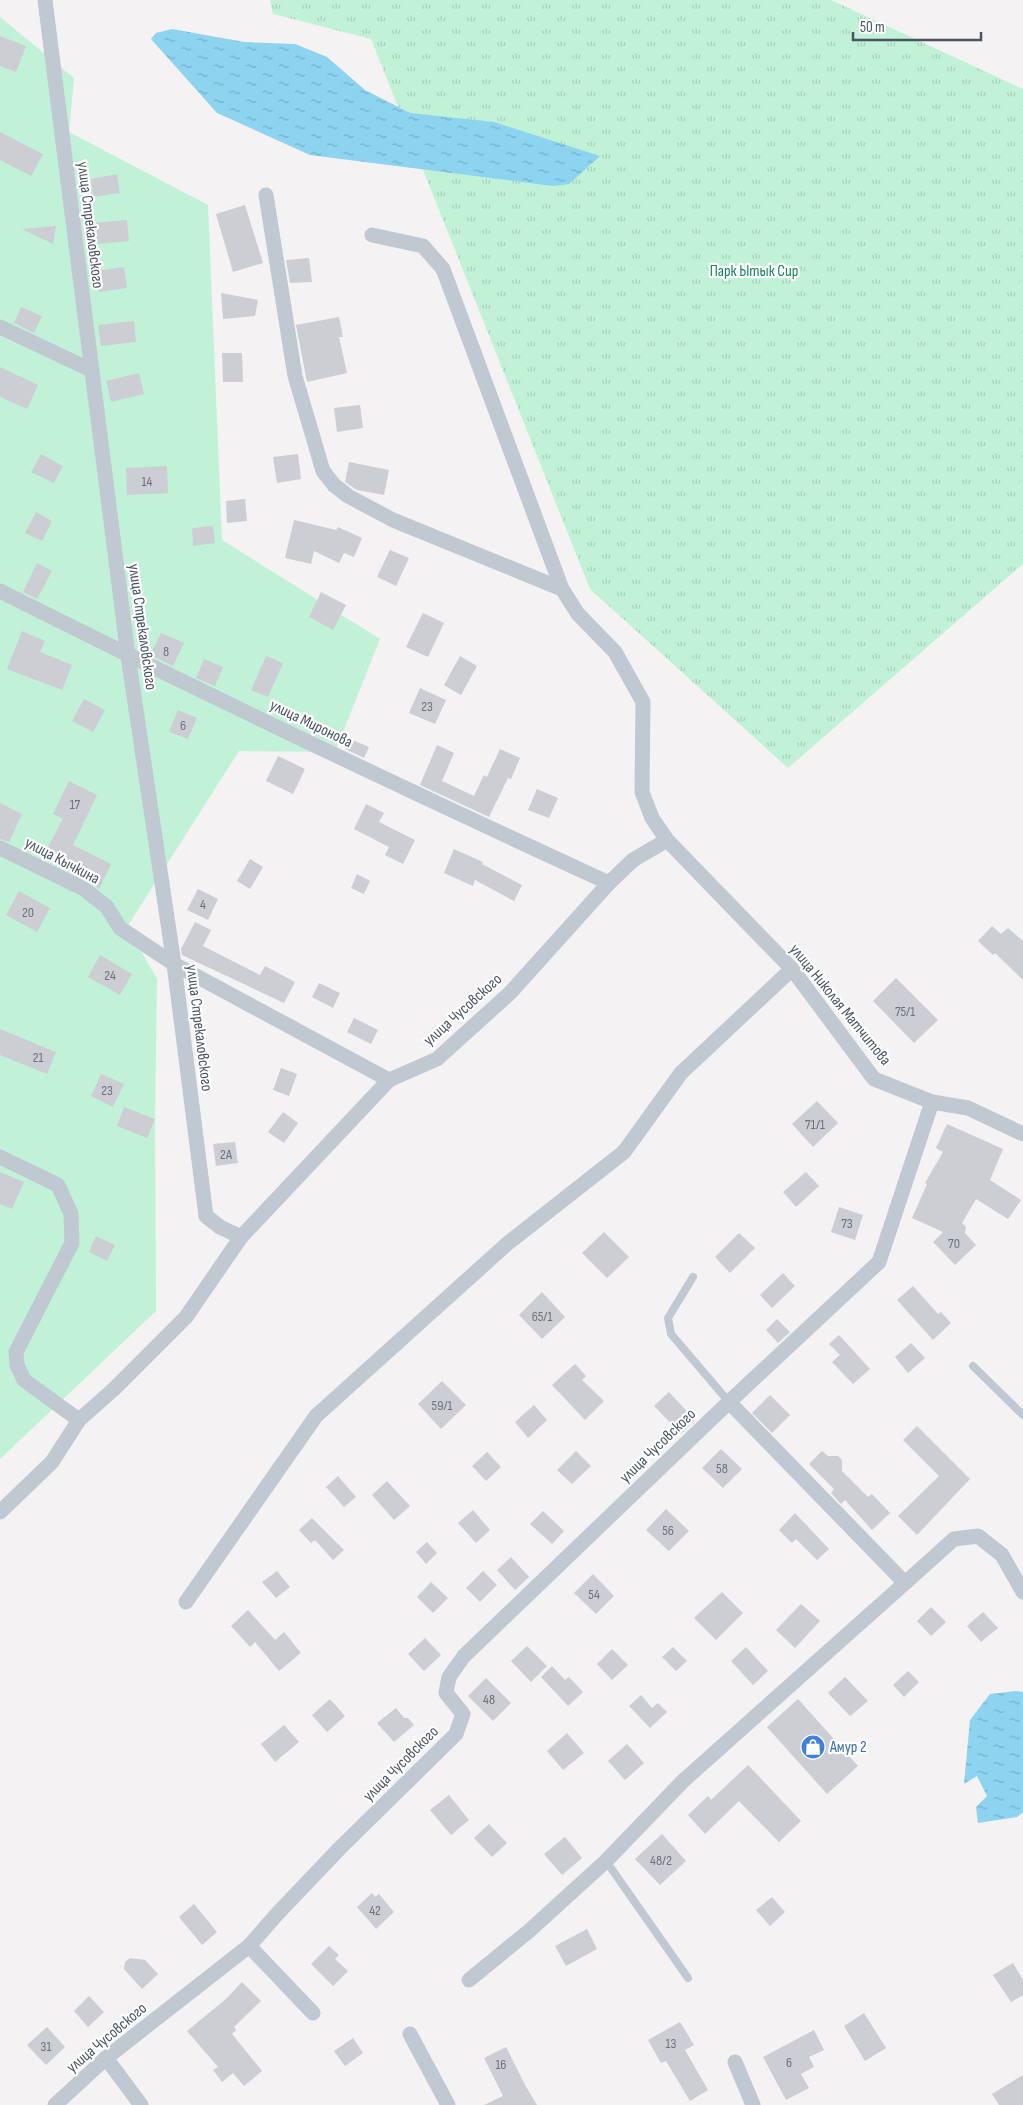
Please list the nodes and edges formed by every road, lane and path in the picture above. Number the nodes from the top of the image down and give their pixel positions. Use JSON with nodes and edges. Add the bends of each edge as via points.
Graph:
{"nodes":[{"id":1,"x":45,"y":0,"type":"edge"},
{"id":2,"x":266,"y":195,"type":"dead end"},
{"id":3,"x":372,"y":235,"type":"dead end"},
{"id":4,"x":0,"y":327,"type":"edge"},
{"id":5,"x":91,"y":370,"type":"junction"},
{"id":6,"x":562,"y":589,"type":"junction"},
{"id":7,"x":0,"y":591,"type":"edge"},
{"id":8,"x":128,"y":656,"type":"junction"},
{"id":9,"x":667,"y":840,"type":"junction"},
{"id":10,"x":0,"y":848,"type":"edge"},
{"id":11,"x":609,"y":883,"type":"junction"},
{"id":12,"x":174,"y":964,"type":"junction"},
{"id":13,"x":792,"y":969,"type":"junction"},
{"id":14,"x":389,"y":1080,"type":"junction"},
{"id":15,"x":932,"y":1102,"type":"junction"},
{"id":16,"x":1023,"y":1134,"type":"edge"},
{"id":17,"x":0,"y":1157,"type":"edge"},
{"id":18,"x":241,"y":1237,"type":"junction"},
{"id":19,"x":693,"y":1277,"type":"dead end"},
{"id":20,"x":973,"y":1366,"type":"dead end"},
{"id":21,"x":729,"y":1402,"type":"junction"},
{"id":22,"x":1023,"y":1415,"type":"edge"},
{"id":23,"x":79,"y":1420,"type":"junction"},
{"id":24,"x":0,"y":1512,"type":"edge"},
{"id":25,"x":906,"y":1583,"type":"junction"},
{"id":26,"x":1023,"y":1592,"type":"edge"},
{"id":27,"x":186,"y":1602,"type":"dead end"},
{"id":28,"x":606,"y":1861,"type":"junction"},
{"id":29,"x":249,"y":1946,"type":"junction"},
{"id":30,"x":688,"y":1978,"type":"dead end"},
{"id":31,"x":469,"y":1980,"type":"dead end"},
{"id":32,"x":313,"y":2013,"type":"dead end"},
{"id":33,"x":410,"y":2034,"type":"dead end"},
{"id":34,"x":106,"y":2058,"type":"junction"},
{"id":35,"x":735,"y":2062,"type":"dead end"},
{"id":36,"x":55,"y":2105,"type":"edge"},
{"id":37,"x":141,"y":2105,"type":"edge"},
{"id":38,"x":448,"y":2105,"type":"edge"},
{"id":39,"x":753,"y":2105,"type":"edge"}],
"edges":[{"from":1,"to":5,"type":"street","name":"улица Стрекаловского"},
{"from":2,"to":6,"type":"street","via":[[295,376],[323,471],[348,496],[393,520]]},
{"from":3,"to":6,"type":"street","name":"улица Николая Матчитова","via":[[423,246],[443,269]]},
{"from":4,"to":5,"type":"street"},
{"from":5,"to":8,"type":"street","name":"улица Стрекаловского"},
{"from":6,"to":9,"type":"street","name":"улица Николая Матчитова","via":[[578,614],[615,652],[642,702],[642,792],[652,818]]},
{"from":7,"to":8,"type":"street","name":"улица Миронова"},
{"from":8,"to":11,"type":"street","name":"улица Миронова"},
{"from":8,"to":12,"type":"street","name":"улица Стрекаловского"},
{"from":9,"to":11,"type":"street","name":"улица Чусовского","via":[[633,860]]},
{"from":9,"to":13,"type":"street","name":"улица Николая Матчитова"},
{"from":10,"to":12,"type":"street","name":"улица Кычкина","via":[[84,889],[107,907],[120,928]]},
{"from":11,"to":14,"type":"street","name":"улица Чусовского","via":[[510,993],[437,1060]]},
{"from":12,"to":14,"type":"street","name":"улица Кычкина"},
{"from":12,"to":18,"type":"street","name":"улица Стрекаловского","via":[[206,1216]]},
{"from":13,"to":15,"type":"street","name":"улица Николая Матчитова","via":[[874,1079]]},
{"from":13,"to":27,"type":"street","via":[[681,1073],[624,1152],[508,1244],[316,1416]]},
{"from":14,"to":18,"type":"street","name":"улица Чусовского"},
{"from":15,"to":16,"type":"street","name":"улица Николая Матчитова","via":[[968,1108]]},
{"from":15,"to":21,"type":"street","name":"улица Чусовского","via":[[879,1262]]},
{"from":17,"to":23,"type":"street","via":[[58,1185],[71,1214],[72,1243],[16,1352],[17,1365],[24,1380]]},
{"from":18,"to":23,"type":"street","name":"улица Чусовского","via":[[186,1317]]},
{"from":19,"to":21,"type":"lane","via":[[668,1318],[671,1334]]},
{"from":20,"to":22,"type":"lane"},
{"from":21,"to":25,"type":"street"},
{"from":21,"to":29,"type":"street","name":"улица Чусовского","via":[[464,1656],[449,1677],[446,1693],[463,1714],[456,1734],[333,1855]]},
{"from":23,"to":24,"type":"street","name":"улица Чусовского","via":[[52,1462]]},
{"from":25,"to":26,"type":"street","via":[[954,1539],[978,1536],[1002,1555]]},
{"from":25,"to":28,"type":"street","via":[[683,1781]]},
{"from":28,"to":30,"type":"lane"},
{"from":28,"to":31,"type":"street"},
{"from":29,"to":32,"type":"street"},
{"from":29,"to":34,"type":"street","name":"улица Чусовского"},
{"from":33,"to":38,"type":"street"},
{"from":34,"to":36,"type":"street","name":"улица Чусовского"},
{"from":34,"to":37,"type":"street"},
{"from":35,"to":39,"type":"street"}]}
